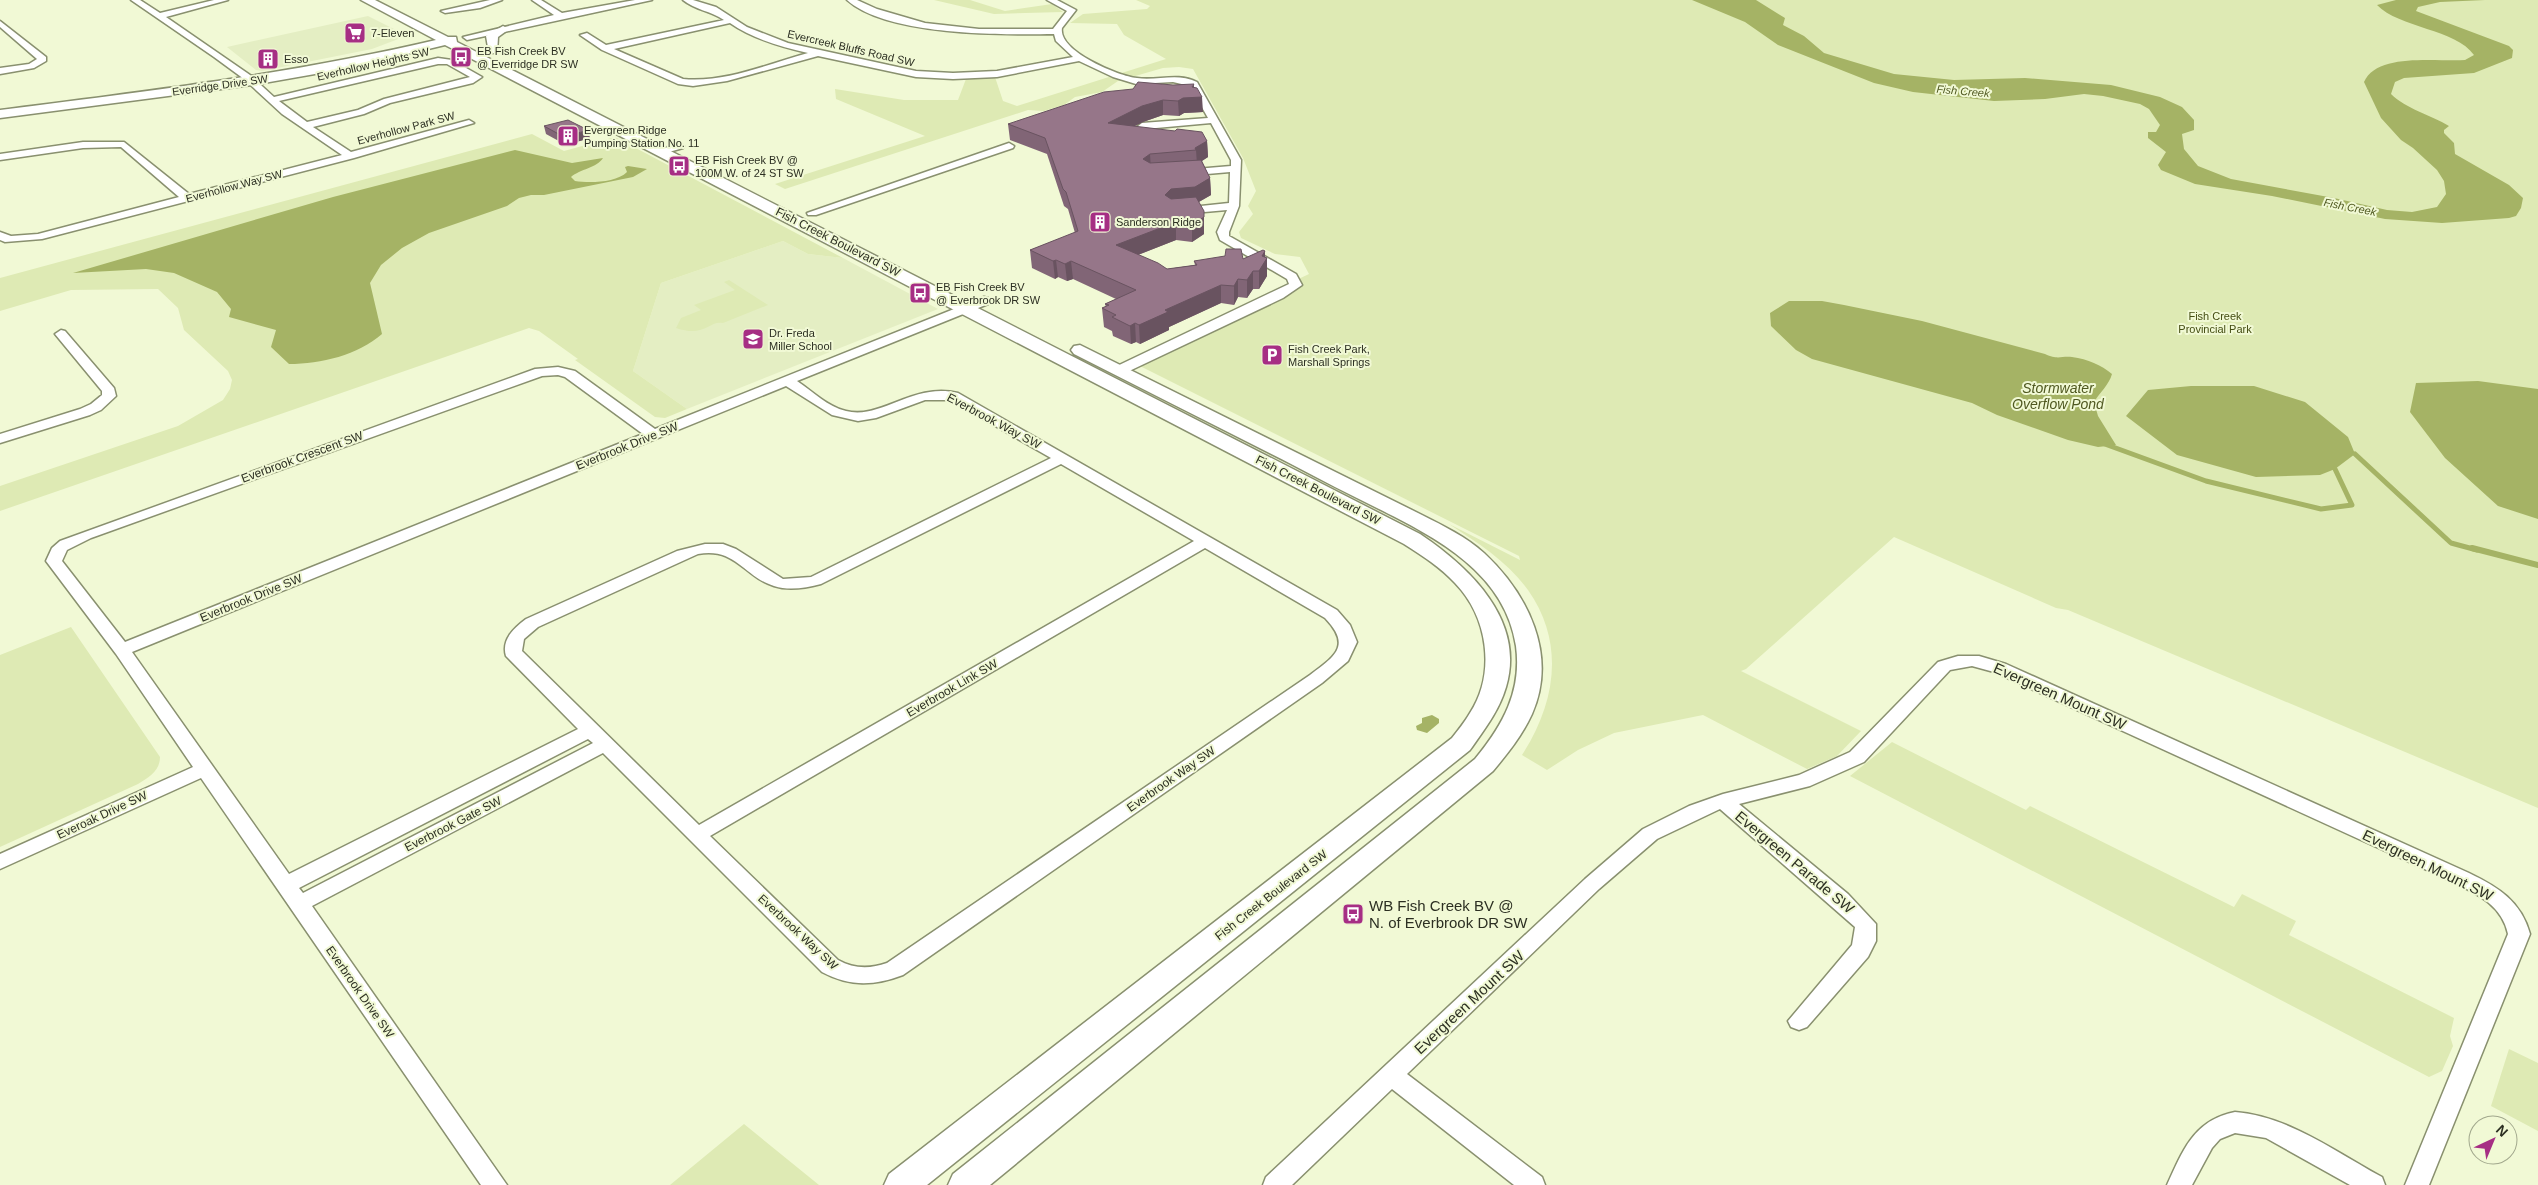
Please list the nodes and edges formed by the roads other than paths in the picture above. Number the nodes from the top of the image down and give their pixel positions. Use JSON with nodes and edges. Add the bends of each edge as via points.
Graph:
{"nodes":[{"id":1,"x":135,"y":0,"type":"edge"},
{"id":2,"x":224,"y":0,"type":"edge"},
{"id":3,"x":367,"y":0,"type":"edge"},
{"id":4,"x":498,"y":0,"type":"edge"},
{"id":5,"x":536,"y":0,"type":"edge"},
{"id":6,"x":623,"y":0,"type":"edge"},
{"id":7,"x":648,"y":0,"type":"edge"},
{"id":8,"x":688,"y":0,"type":"edge"},
{"id":9,"x":707,"y":0,"type":"edge"},
{"id":10,"x":851,"y":0,"type":"edge"},
{"id":11,"x":1051,"y":0,"type":"edge"},
{"id":12,"x":388,"y":10,"type":"junction"},
{"id":13,"x":714,"y":10,"type":"junction"},
{"id":14,"x":444,"y":11,"type":"dead end"},
{"id":15,"x":558,"y":14,"type":"junction"},
{"id":16,"x":159,"y":16,"type":"junction"},
{"id":17,"x":729,"y":21,"type":"junction"},
{"id":18,"x":0,"y":23,"type":"edge"},
{"id":19,"x":446,"y":26,"type":"dead end"},
{"id":20,"x":503,"y":29,"type":"junction"},
{"id":21,"x":1057,"y":31,"type":"junction"},
{"id":22,"x":464,"y":35,"type":"junction"},
{"id":23,"x":584,"y":35,"type":"dead end"},
{"id":24,"x":443,"y":40,"type":"junction"},
{"id":25,"x":605,"y":48,"type":"junction"},
{"id":26,"x":493,"y":50,"type":"junction"},
{"id":27,"x":377,"y":52,"type":"junction"},
{"id":28,"x":816,"y":53,"type":"junction"},
{"id":29,"x":1080,"y":58,"type":"junction"},
{"id":30,"x":0,"y":71,"type":"edge"},
{"id":31,"x":249,"y":79,"type":"junction"},
{"id":32,"x":82,"y":100,"type":"junction"},
{"id":33,"x":271,"y":100,"type":"junction"},
{"id":34,"x":0,"y":108,"type":"edge"},
{"id":35,"x":0,"y":114,"type":"edge"},
{"id":36,"x":1214,"y":120,"type":"junction"},
{"id":37,"x":469,"y":123,"type":"dead end"},
{"id":38,"x":304,"y":126,"type":"junction"},
{"id":39,"x":1157,"y":140,"type":"edge"},
{"id":40,"x":679,"y":146,"type":"junction"},
{"id":41,"x":1009,"y":146,"type":"dead end"},
{"id":42,"x":662,"y":151,"type":"junction"},
{"id":43,"x":350,"y":156,"type":"junction"},
{"id":44,"x":0,"y":158,"type":"edge"},
{"id":45,"x":1234,"y":169,"type":"junction"},
{"id":46,"x":1169,"y":174,"type":"edge"},
{"id":47,"x":187,"y":198,"type":"junction"},
{"id":48,"x":1234,"y":206,"type":"junction"},
{"id":49,"x":803,"y":209,"type":"junction"},
{"id":50,"x":1172,"y":211,"type":"edge"},
{"id":51,"x":830,"y":222,"type":"dead end"},
{"id":52,"x":0,"y":235,"type":"edge"},
{"id":53,"x":1242,"y":248,"type":"junction"},
{"id":54,"x":1226,"y":255,"type":"edge"},
{"id":55,"x":973,"y":301,"type":"junction"},
{"id":56,"x":61,"y":334,"type":"dead end"},
{"id":57,"x":1120,"y":370,"type":"junction"},
{"id":58,"x":787,"y":381,"type":"junction"},
{"id":59,"x":654,"y":435,"type":"junction"},
{"id":60,"x":0,"y":439,"type":"edge"},
{"id":61,"x":1063,"y":458,"type":"junction"},
{"id":62,"x":1206,"y":541,"type":"junction"},
{"id":63,"x":122,"y":650,"type":"junction"},
{"id":64,"x":591,"y":730,"type":"junction"},
{"id":65,"x":606,"y":744,"type":"junction"},
{"id":66,"x":204,"y":769,"type":"junction"},
{"id":67,"x":1723,"y":801,"type":"junction"},
{"id":68,"x":697,"y":834,"type":"junction"},
{"id":69,"x":0,"y":862,"type":"edge"},
{"id":70,"x":286,"y":885,"type":"junction"},
{"id":71,"x":299,"y":904,"type":"junction"},
{"id":72,"x":1799,"y":1021,"type":"dead end"},
{"id":73,"x":1391,"y":1076,"type":"junction"},
{"id":74,"x":495,"y":1185,"type":"edge"},
{"id":75,"x":901,"y":1185,"type":"edge"},
{"id":76,"x":966,"y":1185,"type":"edge"},
{"id":77,"x":1275,"y":1185,"type":"edge"},
{"id":78,"x":1533,"y":1185,"type":"edge"},
{"id":79,"x":2179,"y":1185,"type":"edge"},
{"id":80,"x":2374,"y":1185,"type":"edge"},
{"id":81,"x":2416,"y":1185,"type":"edge"}],
"edges":[{"from":1,"to":16,"type":"street"},
{"from":2,"to":16,"type":"street"},
{"from":3,"to":12,"type":"main road","name":"Fish Creek Boulevard SW"},
{"from":4,"to":14,"type":"street"},
{"from":5,"to":15,"type":"street"},
{"from":6,"to":15,"type":"street"},
{"from":7,"to":15,"type":"street"},
{"from":8,"to":13,"type":"street","name":"Evercreek Bluffs Road SW"},
{"from":9,"to":13,"type":"street","name":"Evercreek Bluffs Road SW","via":[[716,5]]},
{"from":10,"to":21,"type":"street","via":[[875,12],[942,28],[980,32]]},
{"from":11,"to":21,"type":"street","via":[[1072,10]]},
{"from":12,"to":24,"type":"main road","name":"Fish Creek Boulevard SW"},
{"from":12,"to":27,"type":"main road","via":[[416,36],[410,43]]},
{"from":13,"to":17,"type":"street","name":"Evercreek Bluffs Road SW"},
{"from":15,"to":20,"type":"street"},
{"from":15,"to":22,"type":"street"},
{"from":16,"to":31,"type":"street","via":[[218,54]]},
{"from":17,"to":25,"type":"street"},
{"from":17,"to":28,"type":"street","name":"Evercreek Bluffs Road SW","via":[[772,41]]},
{"from":18,"to":30,"type":"street","via":[[43,59],[31,66]]},
{"from":19,"to":22,"type":"main road","name":"Fish Creek Boulevard SW"},
{"from":20,"to":22,"type":"street"},
{"from":20,"to":26,"type":"main road","via":[[492,36]]},
{"from":21,"to":29,"type":"street","via":[[1064,46]]},
{"from":22,"to":24,"type":"main road","name":"Everridge Drive SW"},
{"from":22,"to":26,"type":"main road","name":"Fish Creek Boulevard SW"},
{"from":23,"to":25,"type":"street"},
{"from":24,"to":27,"type":"main road","name":"Everridge Drive SW"},
{"from":24,"to":31,"type":"main road","name":"Everridge Drive SW","via":[[349,64]]},
{"from":24,"to":42,"type":"main road","name":"Fish Creek Boulevard SW"},
{"from":25,"to":28,"type":"street","via":[[692,84]]},
{"from":26,"to":40,"type":"main road","name":"Fish Creek Boulevard SW"},
{"from":27,"to":31,"type":"main road","name":"Everridge Drive SW"},
{"from":28,"to":29,"type":"street","name":"Evercreek Bluffs Road SW","via":[[892,70],[953,76],[1018,71]]},
{"from":29,"to":36,"type":"street","via":[[1137,81],[1192,82]]},
{"from":31,"to":32,"type":"main road","name":"Everridge Drive SW"},
{"from":31,"to":33,"type":"street"},
{"from":32,"to":34,"type":"main road","name":"Everridge Drive SW"},
{"from":32,"to":35,"type":"main road","name":"Everridge Drive SW"},
{"from":33,"to":38,"type":"street"},
{"from":33,"to":38,"type":"street","name":"Everhollow Heights SW","via":[[438,61],[449,62],[476,77]]},
{"from":36,"to":39,"type":"street","via":[[1147,125],[1134,133],[1138,137]]},
{"from":36,"to":45,"type":"street","via":[[1218,135],[1236,160]]},
{"from":37,"to":43,"type":"street","name":"Everhollow Park SW"},
{"from":38,"to":43,"type":"street"},
{"from":40,"to":42,"type":"street"},
{"from":40,"to":49,"type":"main road","name":"Fish Creek Boulevard SW"},
{"from":41,"to":49,"type":"street"},
{"from":42,"to":55,"type":"main road","name":"Fish Creek Boulevard SW"},
{"from":43,"to":47,"type":"street","name":"Everhollow Way SW"},
{"from":44,"to":47,"type":"street","via":[[118,143]]},
{"from":45,"to":46,"type":"street"},
{"from":45,"to":48,"type":"street"},
{"from":47,"to":52,"type":"street","name":"Everhollow Way SW","via":[[38,238],[10,240]]},
{"from":48,"to":50,"type":"street"},
{"from":48,"to":53,"type":"street","via":[[1222,234]]},
{"from":49,"to":51,"type":"main road","name":"Fish Creek Boulevard SW"},
{"from":53,"to":54,"type":"street"},
{"from":53,"to":57,"type":"street","via":[[1292,277],[1296,285]]},
{"from":55,"to":57,"type":"main road","name":"Fish Creek Boulevard SW"},
{"from":55,"to":58,"type":"street","name":"Everbrook Drive SW"},
{"from":55,"to":75,"type":"main road","name":"Fish Creek Boulevard SW","via":[[1428,548],[1456,569],[1486,608],[1498,642],[1498,676],[1490,703],[1480,720],[1450,754]]},
{"from":56,"to":60,"type":"street","via":[[109,391],[109,396],[84,412]]},
{"from":57,"to":76,"type":"main road","name":"Fish Creek Boulevard SW","via":[[1415,519],[1464,548],[1493,575],[1515,605],[1530,646],[1531,674],[1519,717],[1492,756],[1472,775]]},
{"from":58,"to":59,"type":"street","name":"Everbrook Drive SW"},
{"from":58,"to":61,"type":"street","name":"Everbrook Way SW","via":[[837,412],[852,416],[880,412],[933,393],[953,396]]},
{"from":59,"to":63,"type":"street","name":"Everbrook Drive SW"},
{"from":59,"to":63,"type":"street","name":"Everbrook Crescent SW","via":[[570,374],[540,372],[63,545],[54,561]]},
{"from":61,"to":62,"type":"street","name":"Everbrook Way SW"},
{"from":61,"to":64,"type":"street","name":"Everbrook Way SW","via":[[814,581],[780,582],[735,552],[702,548],[532,623],[513,642],[515,656]]},
{"from":62,"to":68,"type":"street","name":"Everbrook Link SW"},
{"from":62,"to":68,"type":"street","name":"Everbrook Way SW","via":[[1331,614],[1345,626],[1350,638],[1342,658],[895,969],[870,976],[845,975],[830,966]]},
{"from":63,"to":66,"type":"street","name":"Everbrook Drive SW"},
{"from":64,"to":65,"type":"street","name":"Everbrook Way SW"},
{"from":64,"to":70,"type":"street","name":"Everbrook Gate SW"},
{"from":65,"to":68,"type":"street","name":"Everbrook Way SW"},
{"from":65,"to":71,"type":"street","name":"Everbrook Gate SW"},
{"from":66,"to":69,"type":"street","name":"Everoak Drive SW"},
{"from":66,"to":70,"type":"street","name":"Everbrook Drive SW"},
{"from":67,"to":72,"type":"street","name":"Evergreen Parade SW","via":[[1866,924],[1865,941],[1860,951]]},
{"from":67,"to":73,"type":"street","name":"Evergreen Mount SW","via":[[1668,823],[1630,850]]},
{"from":67,"to":81,"type":"street","name":"Evergreen Mount SW","via":[[1782,788],[1844,764],[1857,756],[1944,666],[1968,660],[2000,668],[2492,893],[2508,906],[2518,923],[2519,934]]},
{"from":70,"to":71,"type":"street","name":"Everbrook Drive SW"},
{"from":71,"to":74,"type":"street","name":"Everbrook Drive SW"},
{"from":73,"to":77,"type":"street"},
{"from":73,"to":78,"type":"street"},
{"from":79,"to":80,"type":"street","via":[[2206,1135],[2222,1124],[2241,1121],[2272,1128]]}]}
